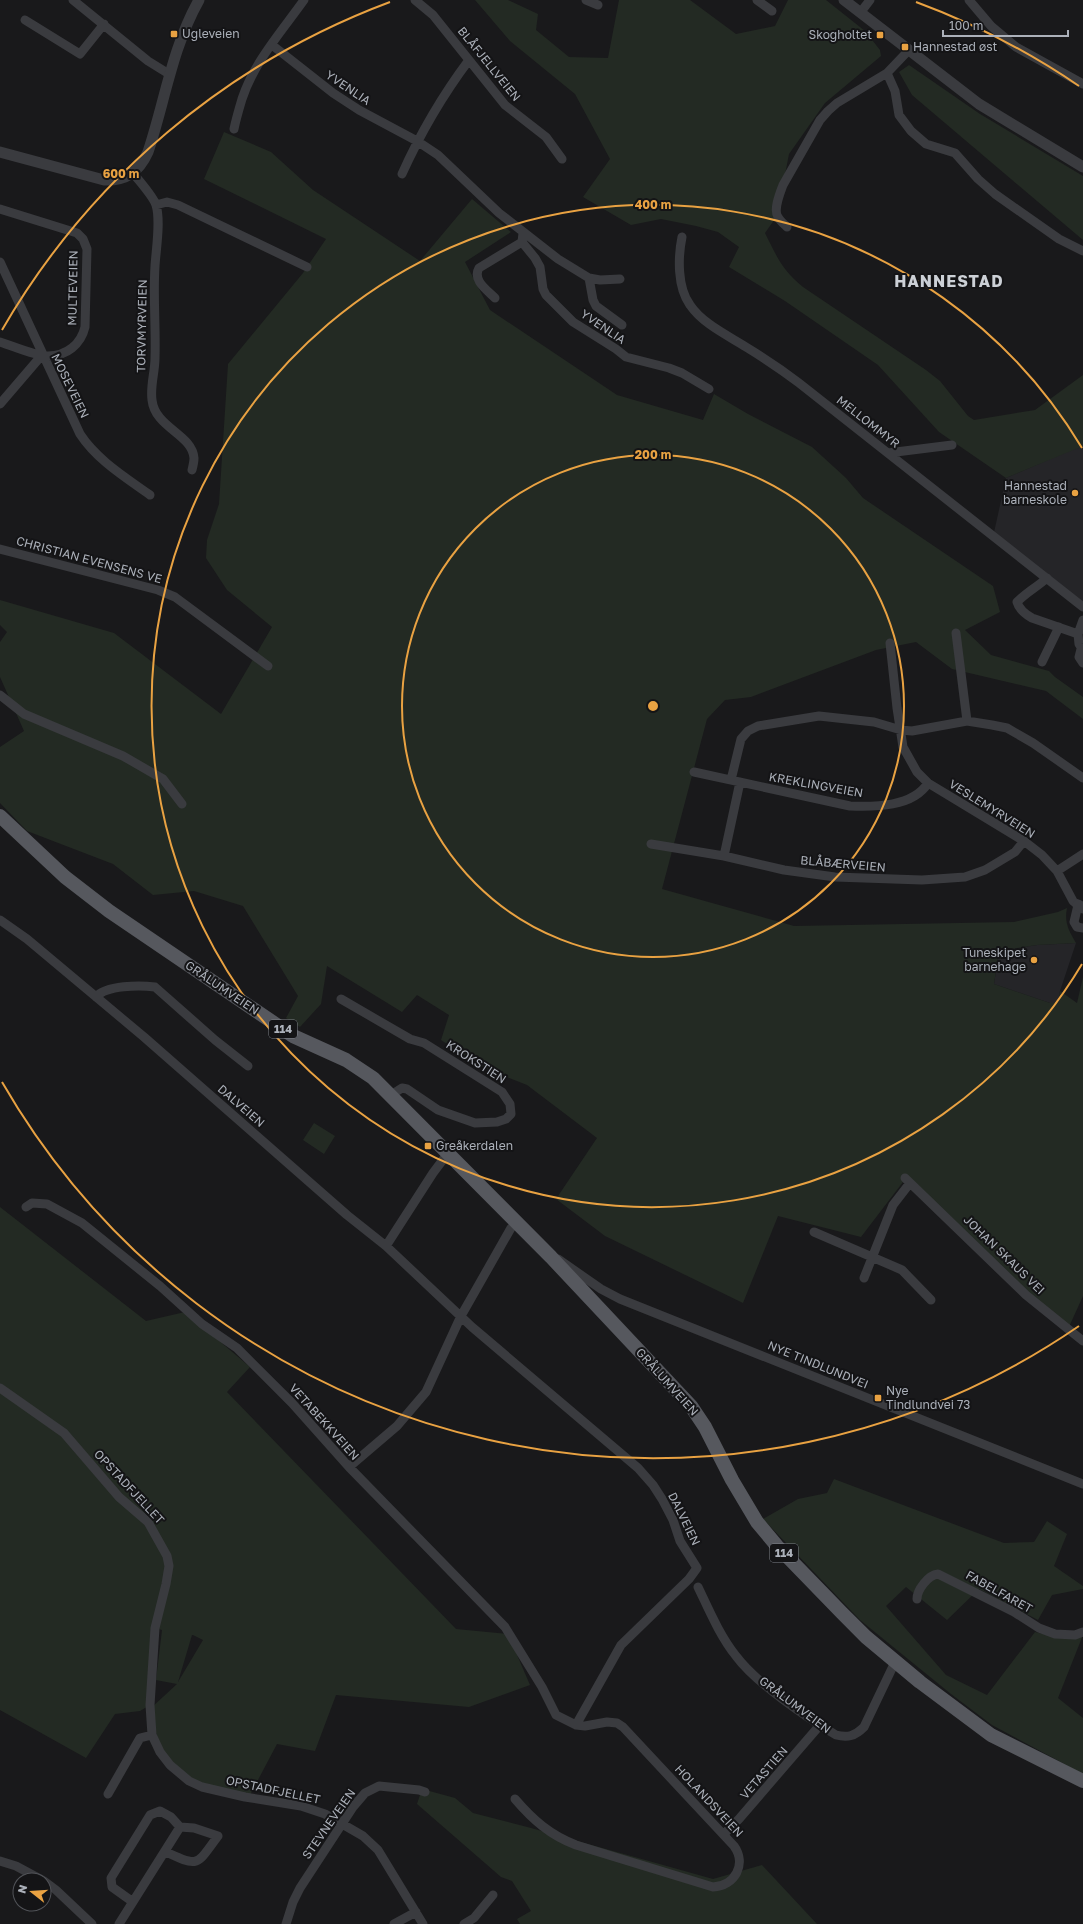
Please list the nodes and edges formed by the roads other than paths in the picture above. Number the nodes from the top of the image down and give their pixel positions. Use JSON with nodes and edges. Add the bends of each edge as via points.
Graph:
{"nodes":[{"id":1,"x":73,"y":0,"type":"edge"},
{"id":2,"x":199,"y":0,"type":"edge"},
{"id":3,"x":304,"y":0,"type":"edge"},
{"id":4,"x":415,"y":0,"type":"edge"},
{"id":5,"x":586,"y":0,"type":"edge"},
{"id":6,"x":757,"y":0,"type":"edge"},
{"id":7,"x":844,"y":0,"type":"edge"},
{"id":8,"x":870,"y":0,"type":"edge"},
{"id":9,"x":969,"y":0,"type":"edge"},
{"id":10,"x":598,"y":5,"type":"dead end"},
{"id":11,"x":772,"y":11,"type":"dead end"},
{"id":12,"x":860,"y":13,"type":"junction"},
{"id":13,"x":25,"y":20,"type":"dead end"},
{"id":14,"x":104,"y":24,"type":"junction"},
{"id":15,"x":272,"y":45,"type":"junction"},
{"id":16,"x":908,"y":51,"type":"junction"},
{"id":17,"x":469,"y":60,"type":"junction"},
{"id":18,"x":887,"y":73,"type":"junction"},
{"id":19,"x":169,"y":74,"type":"junction"},
{"id":20,"x":1083,"y":84,"type":"edge"},
{"id":21,"x":234,"y":129,"type":"dead end"},
{"id":22,"x":418,"y":141,"type":"junction"},
{"id":23,"x":0,"y":152,"type":"edge"},
{"id":24,"x":562,"y":159,"type":"dead end"},
{"id":25,"x":1083,"y":167,"type":"edge"},
{"id":26,"x":132,"y":174,"type":"junction"},
{"id":27,"x":402,"y":174,"type":"dead end"},
{"id":28,"x":156,"y":205,"type":"junction"},
{"id":29,"x":0,"y":209,"type":"edge"},
{"id":30,"x":787,"y":227,"type":"dead end"},
{"id":31,"x":682,"y":236,"type":"dead end"},
{"id":32,"x":523,"y":238,"type":"junction"},
{"id":33,"x":1083,"y":250,"type":"edge"},
{"id":34,"x":0,"y":262,"type":"edge"},
{"id":35,"x":308,"y":267,"type":"dead end"},
{"id":36,"x":589,"y":278,"type":"junction"},
{"id":37,"x":620,"y":279,"type":"dead end"},
{"id":38,"x":495,"y":298,"type":"dead end"},
{"id":39,"x":622,"y":325,"type":"dead end"},
{"id":40,"x":0,"y":342,"type":"edge"},
{"id":41,"x":42,"y":355,"type":"junction"},
{"id":42,"x":709,"y":389,"type":"dead end"},
{"id":43,"x":0,"y":404,"type":"edge"},
{"id":44,"x":952,"y":445,"type":"dead end"},
{"id":45,"x":888,"y":453,"type":"junction"},
{"id":46,"x":192,"y":470,"type":"dead end"},
{"id":47,"x":150,"y":495,"type":"dead end"},
{"id":48,"x":0,"y":549,"type":"edge"},
{"id":49,"x":1046,"y":578,"type":"junction"},
{"id":50,"x":1083,"y":607,"type":"edge"},
{"id":51,"x":1083,"y":620,"type":"edge"},
{"id":52,"x":1059,"y":627,"type":"junction"},
{"id":53,"x":956,"y":633,"type":"dead end"},
{"id":54,"x":1078,"y":634,"type":"junction"},
{"id":55,"x":890,"y":643,"type":"dead end"},
{"id":56,"x":1082,"y":650,"type":"edge"},
{"id":57,"x":1042,"y":662,"type":"dead end"},
{"id":58,"x":1083,"y":663,"type":"edge"},
{"id":59,"x":268,"y":666,"type":"dead end"},
{"id":60,"x":0,"y":695,"type":"edge"},
{"id":61,"x":967,"y":721,"type":"junction"},
{"id":62,"x":901,"y":730,"type":"junction"},
{"id":63,"x":694,"y":772,"type":"dead end"},
{"id":64,"x":1083,"y":778,"type":"edge"},
{"id":65,"x":736,"y":781,"type":"junction"},
{"id":66,"x":928,"y":783,"type":"junction"},
{"id":67,"x":182,"y":804,"type":"dead end"},
{"id":68,"x":0,"y":816,"type":"edge"},
{"id":69,"x":1024,"y":842,"type":"junction"},
{"id":70,"x":651,"y":844,"type":"dead end"},
{"id":71,"x":1083,"y":854,"type":"edge"},
{"id":72,"x":724,"y":856,"type":"junction"},
{"id":73,"x":1057,"y":872,"type":"junction"},
{"id":74,"x":1081,"y":907,"type":"edge"},
{"id":75,"x":0,"y":920,"type":"edge"},
{"id":76,"x":1083,"y":928,"type":"edge"},
{"id":77,"x":96,"y":997,"type":"junction"},
{"id":78,"x":341,"y":999,"type":"dead end"},
{"id":79,"x":248,"y":1066,"type":"dead end"},
{"id":80,"x":391,"y":1095,"type":"junction"},
{"id":81,"x":448,"y":1153,"type":"junction"},
{"id":82,"x":26,"y":1207,"type":"dead end"},
{"id":83,"x":511,"y":1228,"type":"dead end"},
{"id":84,"x":814,"y":1232,"type":"dead end"},
{"id":85,"x":386,"y":1246,"type":"junction"},
{"id":86,"x":550,"y":1257,"type":"junction"},
{"id":87,"x":873,"y":1257,"type":"junction"},
{"id":88,"x":864,"y":1278,"type":"dead end"},
{"id":89,"x":931,"y":1300,"type":"dead end"},
{"id":90,"x":461,"y":1316,"type":"junction"},
{"id":91,"x":1083,"y":1341,"type":"edge"},
{"id":92,"x":0,"y":1388,"type":"edge"},
{"id":93,"x":349,"y":1467,"type":"junction"},
{"id":94,"x":1083,"y":1484,"type":"edge"},
{"id":95,"x":698,"y":1587,"type":"dead end"},
{"id":96,"x":917,"y":1599,"type":"dead end"},
{"id":97,"x":1083,"y":1632,"type":"edge"},
{"id":98,"x":896,"y":1660,"type":"junction"},
{"id":99,"x":556,"y":1715,"type":"joint"},
{"id":100,"x":576,"y":1725,"type":"junction"},
{"id":101,"x":820,"y":1725,"type":"junction"},
{"id":102,"x":152,"y":1735,"type":"junction"},
{"id":103,"x":1083,"y":1781,"type":"edge"},
{"id":104,"x":425,"y":1792,"type":"dead end"},
{"id":105,"x":108,"y":1794,"type":"dead end"},
{"id":106,"x":515,"y":1799,"type":"dead end"},
{"id":107,"x":343,"y":1824,"type":"junction"},
{"id":108,"x":180,"y":1826,"type":"junction"},
{"id":109,"x":724,"y":1834,"type":"junction"},
{"id":110,"x":166,"y":1852,"type":"junction"},
{"id":111,"x":0,"y":1861,"type":"edge"},
{"id":112,"x":27,"y":1872,"type":"edge"},
{"id":113,"x":52,"y":1887,"type":"edge"},
{"id":114,"x":493,"y":1895,"type":"dead end"},
{"id":115,"x":133,"y":1902,"type":"junction"},
{"id":116,"x":416,"y":1912,"type":"junction"},
{"id":117,"x":476,"y":1921,"type":"edge"},
{"id":118,"x":92,"y":1924,"type":"edge"},
{"id":119,"x":119,"y":1924,"type":"edge"},
{"id":120,"x":286,"y":1924,"type":"edge"},
{"id":121,"x":394,"y":1924,"type":"edge"},
{"id":122,"x":423,"y":1924,"type":"edge"},
{"id":123,"x":464,"y":1924,"type":"edge"}],
"edges":[{"from":1,"to":14,"type":"street"},
{"from":2,"to":19,"type":"street","via":[[185,28]]},
{"from":3,"to":15,"type":"street"},
{"from":4,"to":17,"type":"street","name":"BLÅFJELLVEIEN","via":[[433,15]]},
{"from":5,"to":10,"type":"street"},
{"from":6,"to":11,"type":"street"},
{"from":7,"to":12,"type":"street"},
{"from":8,"to":12,"type":"street"},
{"from":9,"to":20,"type":"street","via":[[991,26],[1016,47]]},
{"from":12,"to":16,"type":"street"},
{"from":13,"to":14,"type":"street","via":[[80,54]]},
{"from":14,"to":19,"type":"street","via":[[148,61]]},
{"from":15,"to":21,"type":"street","via":[[250,80],[242,98]]},
{"from":15,"to":22,"type":"street","name":"YVENLIA","via":[[333,93]]},
{"from":16,"to":18,"type":"street"},
{"from":16,"to":25,"type":"street","via":[[979,104]]},
{"from":17,"to":22,"type":"street","via":[[447,89]]},
{"from":17,"to":24,"type":"street","name":"BLÅFJELLVEIEN","via":[[504,105],[546,137]]},
{"from":18,"to":30,"type":"street","via":[[837,103],[820,120],[789,172],[780,194],[776,212]]},
{"from":18,"to":33,"type":"street","via":[[895,91],[899,115],[911,131],[926,144],[955,153],[995,194],[1059,239]]},
{"from":19,"to":26,"type":"street","via":[[148,152],[141,166]]},
{"from":22,"to":27,"type":"street"},
{"from":22,"to":32,"type":"street","name":"YVENLIA","via":[[438,155]]},
{"from":23,"to":26,"type":"street","via":[[104,180],[118,180]]},
{"from":26,"to":28,"type":"street"},
{"from":28,"to":35,"type":"street","via":[[167,202],[178,205]]},
{"from":28,"to":46,"type":"street","name":"TORVMYRVEIEN","via":[[155,360],[152,402],[164,424],[186,441],[194,458]]},
{"from":29,"to":41,"type":"street","name":"MULTEVEIEN","via":[[74,231],[83,239],[87,249],[83,335],[72,348],[55,355]]},
{"from":31,"to":45,"type":"street","name":"MELLOMMYR","via":[[679,267],[684,292],[690,305],[700,316],[778,367]]},
{"from":32,"to":36,"type":"street","name":"YVENLIA"},
{"from":32,"to":38,"type":"street","via":[[477,271],[478,280]]},
{"from":32,"to":42,"type":"street","name":"YVENLIA","via":[[540,267],[546,295],[573,322],[626,357],[669,368]]},
{"from":34,"to":41,"type":"street","name":"MOSEVEIEN"},
{"from":36,"to":37,"type":"street","name":"YVENLIA"},
{"from":36,"to":39,"type":"street","name":"YVENLIA","via":[[596,306]]},
{"from":40,"to":41,"type":"street","name":"MULTEVEIEN"},
{"from":41,"to":43,"type":"street"},
{"from":41,"to":47,"type":"street","name":"MOSEVEIEN","via":[[88,446],[103,461]]},
{"from":44,"to":45,"type":"street"},
{"from":45,"to":49,"type":"street","name":"MELLOMMYR"},
{"from":48,"to":59,"type":"street","name":"CHRISTIAN EVENSENS VE","via":[[158,590],[175,598]]},
{"from":49,"to":50,"type":"street","name":"MELLOMMYR"},
{"from":49,"to":52,"type":"street","via":[[1028,591],[1018,605],[1032,618]]},
{"from":51,"to":54,"type":"street"},
{"from":52,"to":54,"type":"street"},
{"from":52,"to":57,"type":"street"},
{"from":53,"to":61,"type":"street"},
{"from":54,"to":56,"type":"street"},
{"from":55,"to":62,"type":"street","name":"VESLEMYRVEIEN"},
{"from":56,"to":58,"type":"street","via":[[1079,657]]},
{"from":60,"to":67,"type":"street","via":[[24,714],[123,756],[163,779]]},
{"from":61,"to":62,"type":"street","via":[[912,731]]},
{"from":61,"to":64,"type":"street","via":[[1008,728]]},
{"from":62,"to":65,"type":"street","via":[[874,722],[819,716],[758,726],[748,731],[741,739]]},
{"from":62,"to":66,"type":"street","name":"VESLEMYRVEIEN","via":[[903,748],[908,759]]},
{"from":63,"to":65,"type":"street","name":"KREKLINGVEIEN"},
{"from":65,"to":66,"type":"street","name":"KREKLINGVEIEN","via":[[850,806],[872,807],[916,796]]},
{"from":65,"to":72,"type":"street"},
{"from":66,"to":69,"type":"street","name":"VESLEMYRVEIEN"},
{"from":68,"to":80,"type":"main road","name":"GRÅLUMVEIEN","number":"114","via":[[53,867],[98,903],[293,1036],[361,1069]]},
{"from":69,"to":72,"type":"street","name":"BLÅBÆRVEIEN","via":[[1015,852],[985,870],[965,877],[922,880],[835,877],[784,870]]},
{"from":69,"to":73,"type":"street","name":"VESLEMYRVEIEN"},
{"from":70,"to":72,"type":"street","name":"BLÅBÆRVEIEN"},
{"from":71,"to":73,"type":"street"},
{"from":73,"to":74,"type":"street","name":"VESLEMYRVEIEN","via":[[1073,901]]},
{"from":74,"to":76,"type":"street","via":[[1074,922],[1077,927]]},
{"from":75,"to":77,"type":"street","name":"DALVEIEN","via":[[27,939]]},
{"from":77,"to":79,"type":"street","via":[[100,992],[114,988],[155,987]]},
{"from":77,"to":85,"type":"street","name":"DALVEIEN"},
{"from":78,"to":80,"type":"street","name":"KROKSTIEN","via":[[410,1038],[424,1043],[502,1092],[512,1110],[506,1119],[475,1123],[438,1110],[407,1089],[402,1088]]},
{"from":80,"to":81,"type":"main road","name":"GRÅLUMVEIEN","number":"114"},
{"from":81,"to":85,"type":"street"},
{"from":81,"to":86,"type":"main road","name":"GRÅLUMVEIEN","number":"114"},
{"from":82,"to":93,"type":"street","name":"VETABEKKVEIEN","via":[[32,1203],[39,1203],[58,1208],[160,1286],[202,1324],[237,1348],[292,1403]]},
{"from":83,"to":90,"type":"street"},
{"from":84,"to":87,"type":"street"},
{"from":85,"to":90,"type":"street","name":"DALVEIEN"},
{"from":86,"to":94,"type":"street","name":"NYE TINDLUNDVEI","via":[[561,1261],[620,1299]]},
{"from":86,"to":98,"type":"main road","name":"GRÅLUMVEIEN","number":"114","via":[[691,1406],[705,1427],[749,1511],[764,1531],[866,1637]]},
{"from":87,"to":88,"type":"street","name":"JOHAN SKAUS VEI"},
{"from":87,"to":89,"type":"street","via":[[902,1270]]},
{"from":87,"to":91,"type":"street","name":"JOHAN SKAUS VEI","via":[[893,1205],[908,1180],[1026,1294]]},
{"from":90,"to":93,"type":"street","via":[[426,1392],[397,1426]]},
{"from":90,"to":100,"type":"street","name":"DALVEIEN","via":[[638,1468],[662,1499],[680,1541],[697,1568],[689,1579],[621,1645]]},
{"from":92,"to":102,"type":"street","name":"OPSTADFJELLET","via":[[64,1433],[119,1496],[148,1522],[167,1556],[169,1566],[166,1584],[155,1628],[150,1705]]},
{"from":93,"to":99,"type":"street","name":"VETABEKKVEIEN","via":[[505,1627]]},
{"from":95,"to":101,"type":"street","name":"GRÅLUMVEIEN","via":[[724,1640],[736,1657],[768,1687]]},
{"from":96,"to":97,"type":"street","name":"FABELFARET","via":[[928,1579],[938,1574],[1014,1612],[1039,1628],[1055,1634],[1075,1635]]},
{"from":98,"to":101,"type":"street","name":"GRÅLUMVEIEN","via":[[864,1727],[859,1732],[849,1737],[841,1736]]},
{"from":98,"to":103,"type":"main road","name":"GRÅLUMVEIEN","number":"114","via":[[920,1682],[991,1735]]},
{"from":99,"to":100,"type":"street","name":"HOLANDSVEIEN"},
{"from":100,"to":109,"type":"street","name":"HOLANDSVEIEN","via":[[618,1723]]},
{"from":101,"to":109,"type":"street","name":"VETASTIEN","via":[[739,1820]]},
{"from":102,"to":105,"type":"street","via":[[140,1738]]},
{"from":102,"to":107,"type":"street","name":"OPSTADFJELLET","via":[[170,1765],[189,1781],[202,1787],[301,1806],[325,1814]]},
{"from":104,"to":107,"type":"street","name":"STEVNEVEIEN","via":[[379,1786],[365,1793]]},
{"from":106,"to":109,"type":"street","name":"HOLANDSVEIEN","via":[[542,1827],[562,1840],[714,1887],[730,1882],[739,1866],[737,1850]]},
{"from":107,"to":116,"type":"street","name":"OPSTADFJELLET","via":[[363,1836],[378,1850]]},
{"from":107,"to":120,"type":"street","name":"STEVNEVEIEN","via":[[300,1888]]},
{"from":108,"to":110,"type":"street"},
{"from":108,"to":110,"type":"street","via":[[218,1836],[201,1859],[194,1862],[188,1862]]},
{"from":108,"to":115,"type":"street","via":[[160,1811],[150,1815],[111,1878],[112,1887]]},
{"from":110,"to":115,"type":"street"},
{"from":111,"to":112,"type":"street"},
{"from":113,"to":118,"type":"street"},
{"from":114,"to":117,"type":"street"},
{"from":115,"to":119,"type":"street"},
{"from":116,"to":121,"type":"street"},
{"from":116,"to":122,"type":"street","name":"OPSTADFJELLET"},
{"from":117,"to":123,"type":"street"}]}
